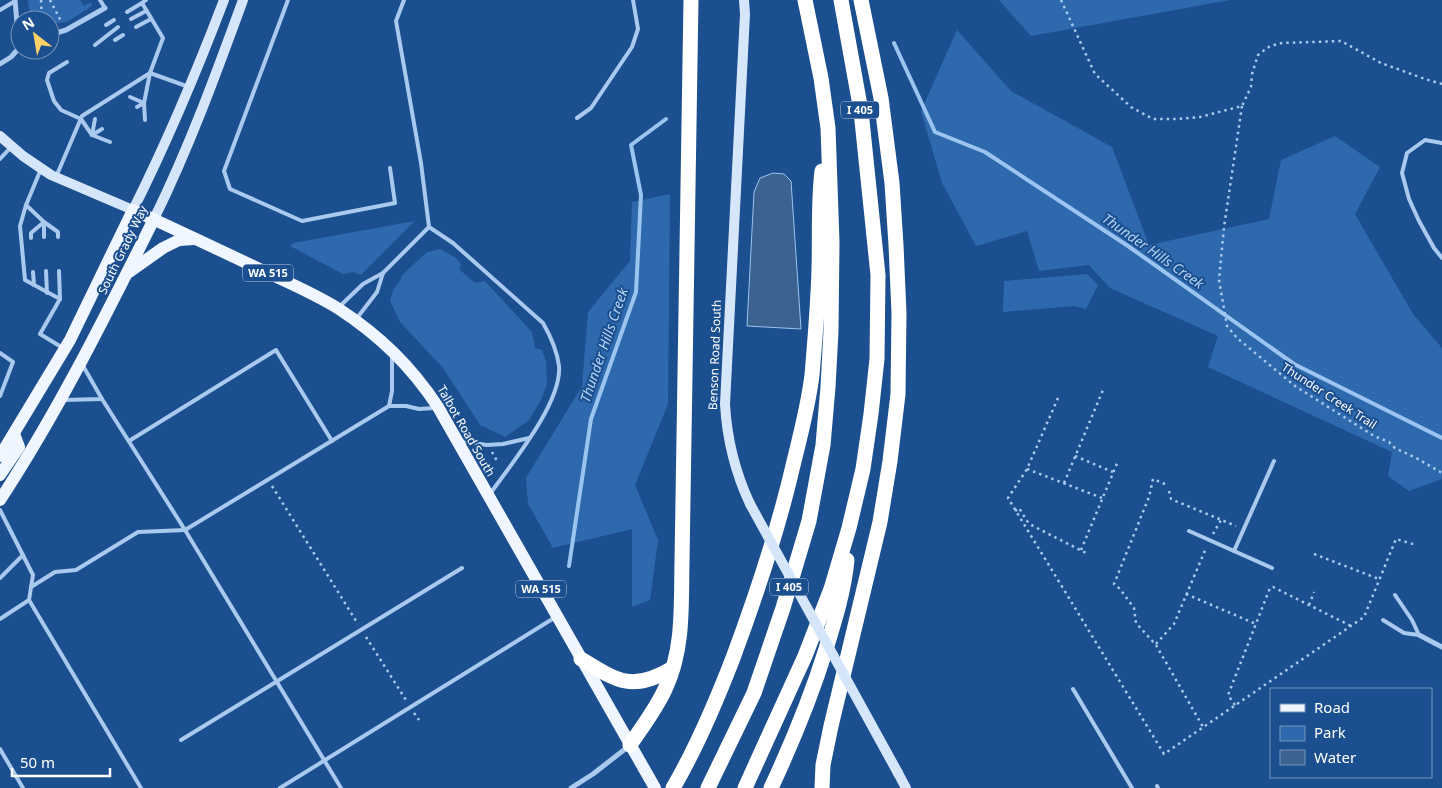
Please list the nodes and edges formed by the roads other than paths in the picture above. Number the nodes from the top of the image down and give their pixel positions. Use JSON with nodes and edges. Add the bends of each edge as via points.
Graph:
{"nodes":[{"id":1,"x":100,"y":0,"type":"edge"},
{"id":2,"x":146,"y":0,"type":"edge"},
{"id":3,"x":224,"y":0,"type":"edge"},
{"id":4,"x":243,"y":0,"type":"edge"},
{"id":5,"x":288,"y":0,"type":"edge"},
{"id":6,"x":404,"y":0,"type":"edge"},
{"id":7,"x":633,"y":0,"type":"edge"},
{"id":8,"x":691,"y":0,"type":"edge"},
{"id":9,"x":744,"y":0,"type":"edge"},
{"id":10,"x":805,"y":0,"type":"edge"},
{"id":11,"x":841,"y":0,"type":"edge"},
{"id":12,"x":861,"y":0,"type":"edge"},
{"id":13,"x":15,"y":1,"type":"edge"},
{"id":14,"x":142,"y":3,"type":"junction"},
{"id":15,"x":105,"y":8,"type":"joint"},
{"id":16,"x":0,"y":10,"type":"edge"},
{"id":17,"x":146,"y":11,"type":"junction"},
{"id":18,"x":127,"y":12,"type":"dead end"},
{"id":19,"x":151,"y":18,"type":"junction"},
{"id":20,"x":131,"y":19,"type":"dead end"},
{"id":21,"x":114,"y":20,"type":"dead end"},
{"id":22,"x":106,"y":25,"type":"dead end"},
{"id":23,"x":118,"y":27,"type":"dead end"},
{"id":24,"x":136,"y":27,"type":"dead end"},
{"id":25,"x":60,"y":32,"type":"edge"},
{"id":26,"x":123,"y":35,"type":"dead end"},
{"id":27,"x":115,"y":40,"type":"dead end"},
{"id":28,"x":95,"y":45,"type":"dead end"},
{"id":29,"x":67,"y":62,"type":"dead end"},
{"id":30,"x":150,"y":72,"type":"junction"},
{"id":31,"x":189,"y":87,"type":"junction"},
{"id":32,"x":130,"y":97,"type":"dead end"},
{"id":33,"x":144,"y":102,"type":"junction"},
{"id":34,"x":137,"y":107,"type":"dead end"},
{"id":35,"x":577,"y":118,"type":"dead end"},
{"id":36,"x":95,"y":119,"type":"dead end"},
{"id":37,"x":81,"y":120,"type":"junction"},
{"id":38,"x":145,"y":120,"type":"dead end"},
{"id":39,"x":828,"y":128,"type":"junction"},
{"id":40,"x":102,"y":129,"type":"dead end"},
{"id":41,"x":92,"y":135,"type":"junction"},
{"id":42,"x":0,"y":136,"type":"edge"},
{"id":43,"x":110,"y":142,"type":"dead end"},
{"id":44,"x":1442,"y":142,"type":"edge"},
{"id":45,"x":12,"y":146,"type":"junction"},
{"id":46,"x":0,"y":159,"type":"edge"},
{"id":47,"x":42,"y":168,"type":"junction"},
{"id":48,"x":390,"y":168,"type":"dead end"},
{"id":49,"x":56,"y":177,"type":"junction"},
{"id":50,"x":26,"y":205,"type":"junction"},
{"id":51,"x":133,"y":210,"type":"junction"},
{"id":52,"x":154,"y":219,"type":"junction"},
{"id":53,"x":44,"y":222,"type":"junction"},
{"id":54,"x":429,"y":227,"type":"junction"},
{"id":55,"x":44,"y":237,"type":"dead end"},
{"id":56,"x":58,"y":237,"type":"dead end"},
{"id":57,"x":31,"y":238,"type":"dead end"},
{"id":58,"x":197,"y":239,"type":"junction"},
{"id":59,"x":1442,"y":258,"type":"edge"},
{"id":60,"x":46,"y":271,"type":"dead end"},
{"id":61,"x":59,"y":271,"type":"dead end"},
{"id":62,"x":33,"y":272,"type":"dead end"},
{"id":63,"x":383,"y":273,"type":"junction"},
{"id":64,"x":127,"y":274,"type":"junction"},
{"id":65,"x":34,"y":285,"type":"junction"},
{"id":66,"x":47,"y":293,"type":"junction"},
{"id":67,"x":60,"y":299,"type":"junction"},
{"id":68,"x":338,"y":308,"type":"junction"},
{"id":69,"x":355,"y":320,"type":"junction"},
{"id":70,"x":65,"y":349,"type":"junction"},
{"id":71,"x":392,"y":349,"type":"junction"},
{"id":72,"x":0,"y":353,"type":"edge"},
{"id":73,"x":80,"y":367,"type":"junction"},
{"id":74,"x":0,"y":396,"type":"edge"},
{"id":75,"x":102,"y":399,"type":"junction"},
{"id":76,"x":60,"y":400,"type":"junction"},
{"id":77,"x":389,"y":406,"type":"junction"},
{"id":78,"x":438,"y":407,"type":"junction"},
{"id":79,"x":14,"y":434,"type":"junction"},
{"id":80,"x":529,"y":438,"type":"junction"},
{"id":81,"x":129,"y":441,"type":"junction"},
{"id":82,"x":332,"y":441,"type":"junction"},
{"id":83,"x":457,"y":441,"type":"junction"},
{"id":84,"x":0,"y":456,"type":"edge"},
{"id":85,"x":1274,"y":461,"type":"dead end"},
{"id":86,"x":0,"y":475,"type":"edge"},
{"id":87,"x":488,"y":496,"type":"junction"},
{"id":88,"x":0,"y":500,"type":"edge"},
{"id":89,"x":0,"y":510,"type":"edge"},
{"id":90,"x":849,"y":528,"type":"junction"},
{"id":91,"x":185,"y":530,"type":"junction"},
{"id":92,"x":1189,"y":530,"type":"dead end"},
{"id":93,"x":1234,"y":551,"type":"junction"},
{"id":94,"x":23,"y":555,"type":"junction"},
{"id":95,"x":462,"y":568,"type":"dead end"},
{"id":96,"x":1272,"y":568,"type":"dead end"},
{"id":97,"x":0,"y":578,"type":"edge"},
{"id":98,"x":32,"y":587,"type":"junction"},
{"id":99,"x":1395,"y":595,"type":"dead end"},
{"id":100,"x":29,"y":600,"type":"junction"},
{"id":101,"x":557,"y":616,"type":"junction"},
{"id":102,"x":0,"y":619,"type":"edge"},
{"id":103,"x":1384,"y":620,"type":"dead end"},
{"id":104,"x":1419,"y":635,"type":"junction"},
{"id":105,"x":1442,"y":647,"type":"edge"},
{"id":106,"x":581,"y":659,"type":"junction"},
{"id":107,"x":673,"y":668,"type":"junction"},
{"id":108,"x":276,"y":682,"type":"junction"},
{"id":109,"x":1073,"y":690,"type":"dead end"},
{"id":110,"x":181,"y":740,"type":"dead end"},
{"id":111,"x":630,"y":746,"type":"junction"},
{"id":112,"x":0,"y":749,"type":"edge"},
{"id":113,"x":324,"y":761,"type":"junction"},
{"id":114,"x":710,"y":782,"type":"edge"},
{"id":115,"x":23,"y":788,"type":"edge"},
{"id":116,"x":141,"y":788,"type":"edge"},
{"id":117,"x":280,"y":788,"type":"edge"},
{"id":118,"x":341,"y":788,"type":"edge"},
{"id":119,"x":570,"y":788,"type":"edge"},
{"id":120,"x":655,"y":788,"type":"edge"},
{"id":121,"x":673,"y":788,"type":"edge"},
{"id":122,"x":745,"y":788,"type":"edge"},
{"id":123,"x":771,"y":788,"type":"edge"},
{"id":124,"x":822,"y":788,"type":"edge"},
{"id":125,"x":906,"y":788,"type":"edge"},
{"id":126,"x":1132,"y":788,"type":"edge"}],
"edges":[{"from":1,"to":15,"type":"lane"},
{"from":2,"to":14,"type":"lane"},
{"from":3,"to":31,"type":"street","name":"South Grady Way"},
{"from":4,"to":52,"type":"street","name":"South Grady Way","via":[[203,109]]},
{"from":5,"to":48,"type":"lane","via":[[224,171],[230,189],[302,221],[395,203]]},
{"from":6,"to":54,"type":"lane","via":[[396,21]]},
{"from":7,"to":35,"type":"lane","via":[[638,28],[632,47],[591,108]]},
{"from":8,"to":107,"type":"highway","via":[[682,562],[679,644]]},
{"from":9,"to":125,"type":"street","name":"Benson Road South","bridge":true,"via":[[725,404],[732,457],[750,504]]},
{"from":10,"to":39,"type":"highway","number":"I 405"},
{"from":11,"to":90,"type":"highway","number":"I 405","via":[[862,120],[878,274],[877,359],[871,414]]},
{"from":12,"to":124,"type":"highway","via":[[881,98],[892,183],[899,314],[898,394],[880,522],[831,726]]},
{"from":13,"to":16,"type":"lane"},
{"from":14,"to":17,"type":"lane"},
{"from":14,"to":18,"type":"lane"},
{"from":15,"to":25,"type":"street"},
{"from":17,"to":19,"type":"lane"},
{"from":17,"to":20,"type":"lane"},
{"from":19,"to":24,"type":"lane"},
{"from":19,"to":30,"type":"lane","via":[[163,38]]},
{"from":21,"to":22,"type":"lane"},
{"from":23,"to":28,"type":"lane"},
{"from":26,"to":27,"type":"lane"},
{"from":29,"to":37,"type":"lane","via":[[49,73],[47,80],[54,101],[61,110]]},
{"from":30,"to":31,"type":"lane"},
{"from":30,"to":33,"type":"lane"},
{"from":30,"to":37,"type":"lane","via":[[82,116]]},
{"from":31,"to":51,"type":"street","name":"South Grady Way"},
{"from":32,"to":33,"type":"lane"},
{"from":33,"to":34,"type":"lane"},
{"from":33,"to":38,"type":"lane"},
{"from":36,"to":41,"type":"lane"},
{"from":37,"to":41,"type":"lane"},
{"from":37,"to":49,"type":"lane"},
{"from":39,"to":114,"type":"highway","number":"I 405","via":[[832,242],[823,445],[809,521],[783,608],[754,693]]},
{"from":39,"to":121,"type":"highway","via":[[819,196],[816,328],[802,426],[782,511],[760,582],[716,702]]},
{"from":40,"to":41,"type":"lane"},
{"from":41,"to":43,"type":"lane"},
{"from":42,"to":45,"type":"street"},
{"from":44,"to":59,"type":"lane","via":[[1425,140],[1407,153],[1402,173],[1419,222]]},
{"from":45,"to":46,"type":"lane"},
{"from":45,"to":47,"type":"street"},
{"from":47,"to":49,"type":"street"},
{"from":47,"to":50,"type":"lane"},
{"from":49,"to":51,"type":"street"},
{"from":50,"to":53,"type":"lane"},
{"from":50,"to":65,"type":"lane","via":[[20,226],[25,280]]},
{"from":51,"to":52,"type":"main road","name":"Talbot Road South","number":"WA 515"},
{"from":51,"to":70,"type":"main road","name":"South Grady Way"},
{"from":52,"to":58,"type":"main road","name":"Talbot Road South","number":"WA 515"},
{"from":52,"to":64,"type":"main road","name":"South Grady Way"},
{"from":53,"to":55,"type":"lane"},
{"from":53,"to":56,"type":"lane","via":[[58,232]]},
{"from":53,"to":57,"type":"lane","via":[[31,233]]},
{"from":54,"to":63,"type":"lane"},
{"from":54,"to":80,"type":"lane","via":[[453,243],[543,323],[553,340],[559,368],[556,389],[545,415]]},
{"from":58,"to":64,"type":"main road","via":[[179,240],[163,248]]},
{"from":58,"to":68,"type":"main road","name":"Talbot Road South","number":"WA 515"},
{"from":60,"to":66,"type":"lane"},
{"from":61,"to":67,"type":"lane"},
{"from":62,"to":65,"type":"lane"},
{"from":63,"to":68,"type":"lane","via":[[362,284]]},
{"from":63,"to":69,"type":"lane","via":[[377,292]]},
{"from":64,"to":73,"type":"main road","name":"South Grady Way"},
{"from":65,"to":66,"type":"lane"},
{"from":66,"to":67,"type":"lane"},
{"from":67,"to":70,"type":"lane","via":[[40,334]]},
{"from":68,"to":69,"type":"main road","name":"Talbot Road South","number":"WA 515"},
{"from":69,"to":71,"type":"main road","name":"Talbot Road South","number":"WA 515"},
{"from":70,"to":73,"type":"main road"},
{"from":70,"to":79,"type":"main road","name":"South Grady Way"},
{"from":71,"to":77,"type":"lane"},
{"from":71,"to":78,"type":"main road","name":"Talbot Road South","number":"WA 515"},
{"from":72,"to":74,"type":"lane","via":[[13,362]]},
{"from":73,"to":75,"type":"lane"},
{"from":73,"to":76,"type":"main road","name":"South Grady Way"},
{"from":75,"to":76,"type":"lane"},
{"from":75,"to":81,"type":"lane"},
{"from":76,"to":88,"type":"main road","name":"South Grady Way"},
{"from":77,"to":78,"type":"lane","via":[[419,410]]},
{"from":77,"to":82,"type":"lane"},
{"from":78,"to":83,"type":"main road","name":"Talbot Road South","number":"WA 515"},
{"from":79,"to":84,"type":"main road","name":"South Grady Way"},
{"from":79,"to":86,"type":"main road","via":[[19,447]]},
{"from":80,"to":83,"type":"lane","via":[[488,445]]},
{"from":80,"to":87,"type":"lane"},
{"from":81,"to":82,"type":"lane","via":[[276,350]]},
{"from":81,"to":91,"type":"lane"},
{"from":82,"to":91,"type":"lane"},
{"from":83,"to":87,"type":"main road","name":"Talbot Road South","number":"WA 515"},
{"from":85,"to":93,"type":"lane"},
{"from":87,"to":101,"type":"main road","name":"Talbot Road South","number":"WA 515"},
{"from":89,"to":94,"type":"lane"},
{"from":90,"to":122,"type":"highway","number":"I 405","via":[[806,656]]},
{"from":90,"to":123,"type":"highway","via":[[845,582],[833,626],[803,715]]},
{"from":91,"to":98,"type":"lane","via":[[138,532],[76,570],[55,572]]},
{"from":91,"to":108,"type":"lane"},
{"from":92,"to":93,"type":"lane"},
{"from":93,"to":96,"type":"lane"},
{"from":94,"to":97,"type":"lane"},
{"from":94,"to":98,"type":"lane","via":[[33,575]]},
{"from":95,"to":108,"type":"lane"},
{"from":98,"to":100,"type":"lane"},
{"from":99,"to":104,"type":"lane"},
{"from":100,"to":102,"type":"lane"},
{"from":100,"to":116,"type":"lane"},
{"from":101,"to":106,"type":"main road","name":"Talbot Road South","number":"WA 515"},
{"from":101,"to":113,"type":"lane"},
{"from":103,"to":104,"type":"lane","via":[[1404,632]]},
{"from":104,"to":105,"type":"street"},
{"from":106,"to":107,"type":"highway","via":[[607,675],[631,683],[654,679]]},
{"from":106,"to":111,"type":"main road","name":"Talbot Road South","number":"WA 515"},
{"from":107,"to":111,"type":"highway","via":[[662,695]]},
{"from":108,"to":110,"type":"lane"},
{"from":108,"to":113,"type":"lane"},
{"from":109,"to":126,"type":"lane"},
{"from":111,"to":119,"type":"street"},
{"from":111,"to":120,"type":"main road","name":"Talbot Road South","number":"WA 515"},
{"from":112,"to":115,"type":"lane"},
{"from":113,"to":117,"type":"lane"},
{"from":113,"to":118,"type":"lane"}]}
